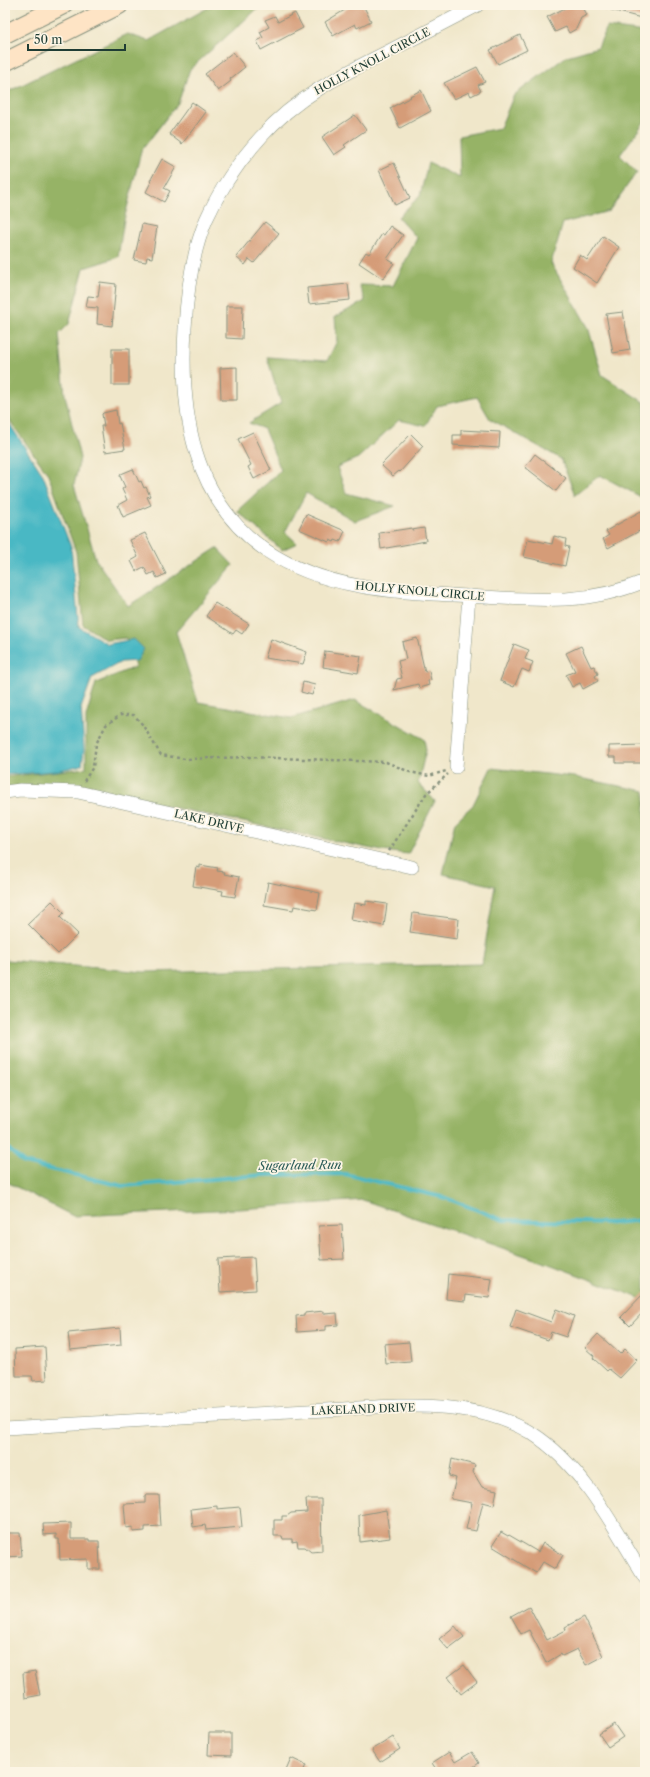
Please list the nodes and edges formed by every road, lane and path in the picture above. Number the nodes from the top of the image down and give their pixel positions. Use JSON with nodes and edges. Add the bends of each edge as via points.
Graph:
{"nodes":[{"id":1,"x":63,"y":5,"type":"edge"},
{"id":2,"x":119,"y":5,"type":"edge"},
{"id":3,"x":478,"y":5,"type":"edge"},
{"id":4,"x":5,"y":34,"type":"edge"},
{"id":5,"x":5,"y":62,"type":"edge"},
{"id":6,"x":645,"y":581,"type":"edge"},
{"id":7,"x":469,"y":596,"type":"junction"},
{"id":8,"x":456,"y":768,"type":"junction"},
{"id":9,"x":5,"y":792,"type":"edge"},
{"id":10,"x":78,"y":792,"type":"junction"},
{"id":11,"x":386,"y":861,"type":"junction"},
{"id":12,"x":412,"y":867,"type":"dead end"},
{"id":13,"x":5,"y":1428,"type":"edge"},
{"id":14,"x":645,"y":1578,"type":"edge"}],
"edges":[{"from":1,"to":4,"type":"main road"},
{"from":2,"to":5,"type":"main road"},
{"from":3,"to":7,"type":"street","name":"HOLLY KNOLL CIRCLE","via":[[338,77],[301,100],[262,136],[238,165],[206,220],[191,269],[184,340],[188,417],[197,458],[218,500],[249,536],[289,564],[328,579],[389,590]]},
{"from":6,"to":7,"type":"street","name":"HOLLY KNOLL CIRCLE","via":[[596,596],[567,600]]},
{"from":7,"to":8,"type":"street"},
{"from":8,"to":10,"type":"path","via":[[429,776],[410,772],[386,762],[249,757],[185,759],[161,755],[134,715],[121,715],[106,725],[96,744],[93,767]]},
{"from":8,"to":11,"type":"path","via":[[426,794],[388,852]]},
{"from":9,"to":10,"type":"street","name":"LAKE DRIVE"},
{"from":10,"to":11,"type":"street","name":"LAKE DRIVE"},
{"from":11,"to":12,"type":"street","name":"LAKE DRIVE"},
{"from":13,"to":14,"type":"street","name":"LAKELAND DRIVE","via":[[377,1407],[439,1407],[487,1414],[519,1426],[549,1446],[564,1460],[600,1505]]}]}
